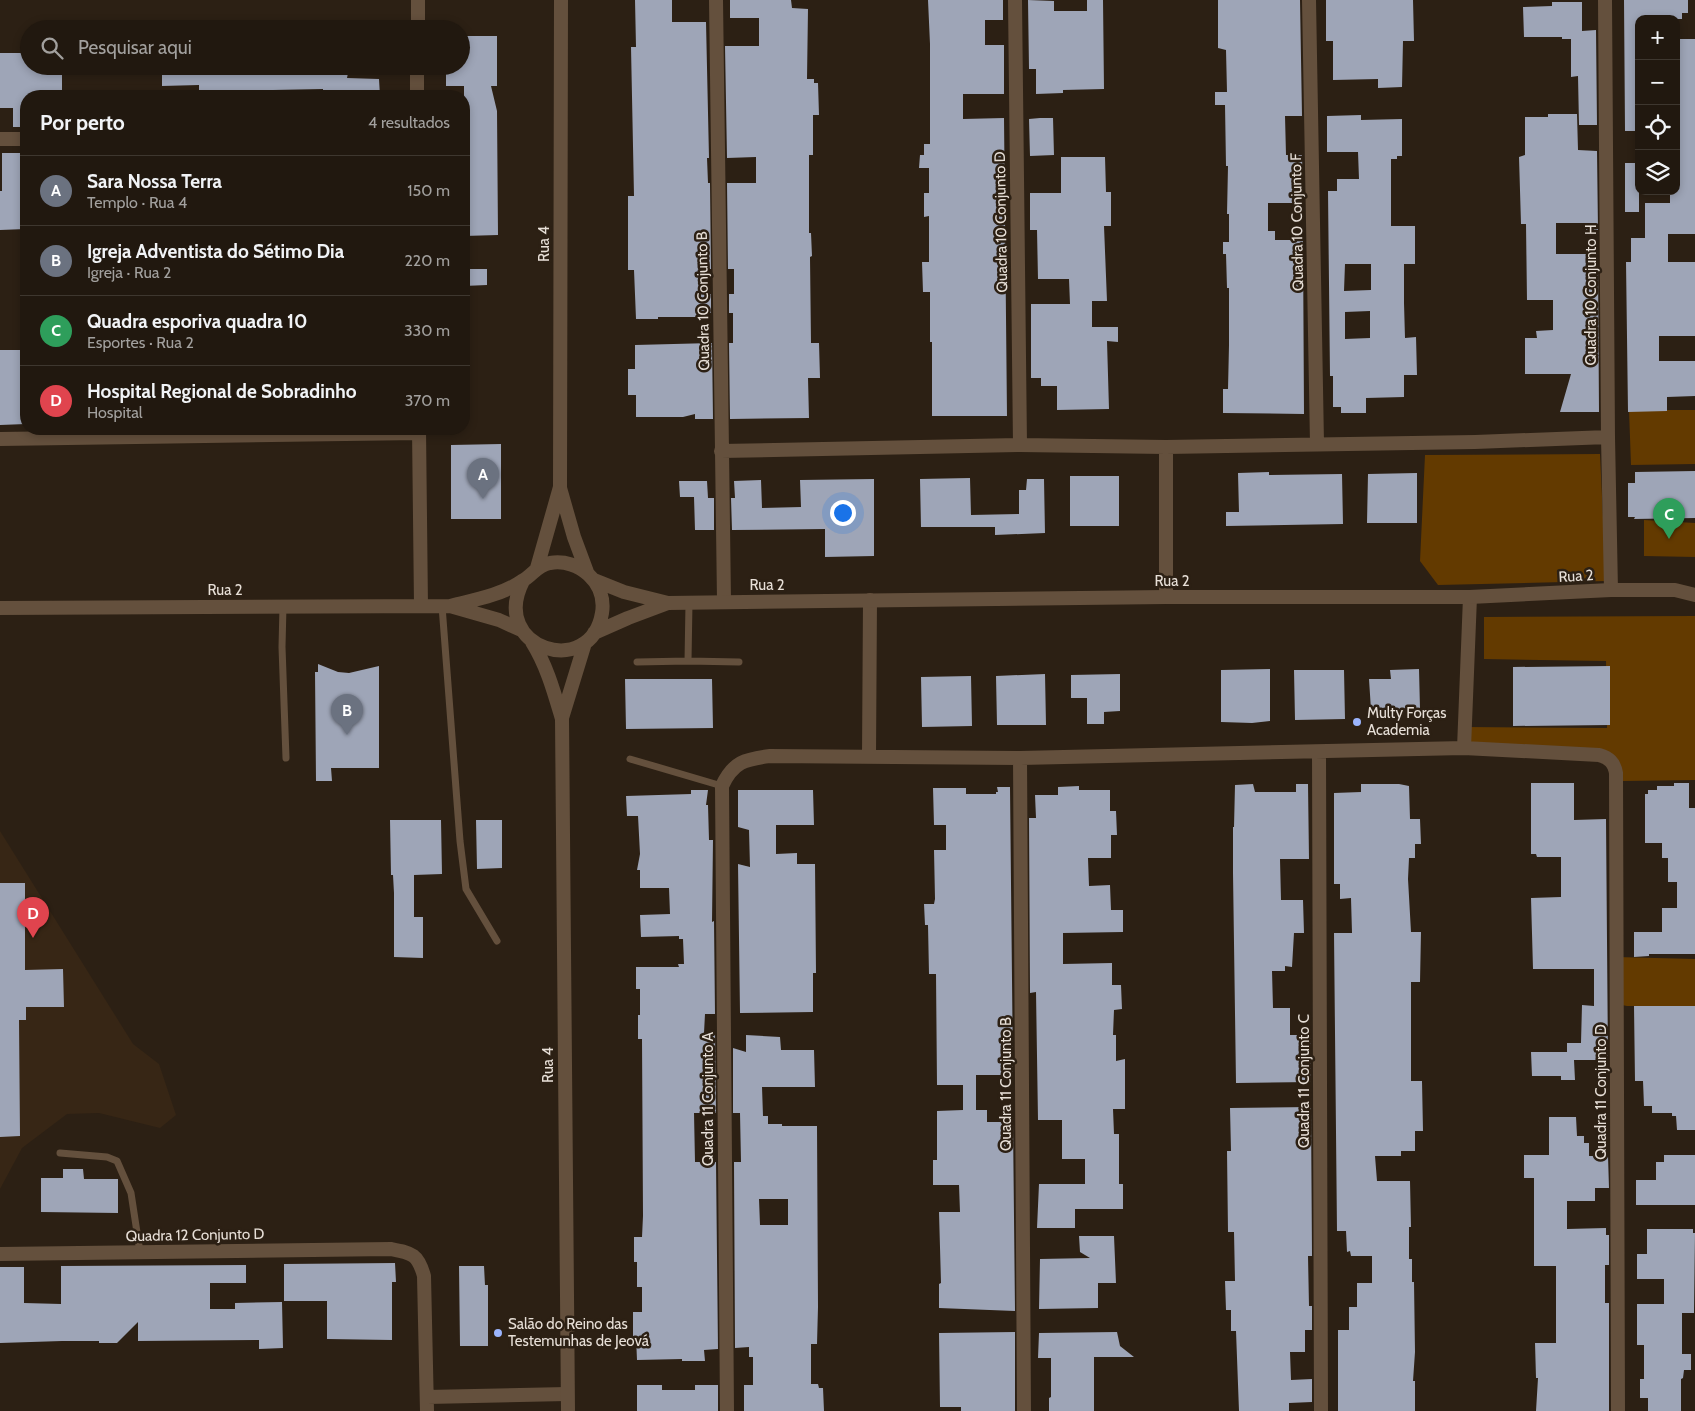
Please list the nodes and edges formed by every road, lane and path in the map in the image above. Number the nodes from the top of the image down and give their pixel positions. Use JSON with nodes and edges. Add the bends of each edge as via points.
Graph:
{"nodes":[{"id":1,"x":418,"y":0,"type":"edge"},
{"id":2,"x":561,"y":0,"type":"edge"},
{"id":3,"x":716,"y":0,"type":"edge"},
{"id":4,"x":1015,"y":0,"type":"edge"},
{"id":5,"x":1309,"y":0,"type":"edge"},
{"id":6,"x":1605,"y":0,"type":"edge"},
{"id":7,"x":418,"y":20,"type":"edge"},
{"id":8,"x":417,"y":75,"type":"edge"},
{"id":9,"x":417,"y":90,"type":"edge"},
{"id":10,"x":0,"y":139,"type":"edge"},
{"id":11,"x":20,"y":139,"type":"edge"},
{"id":12,"x":210,"y":435,"type":"edge"},
{"id":13,"x":419,"y":435,"type":"edge"},
{"id":14,"x":1608,"y":438,"type":"junction"},
{"id":15,"x":0,"y":439,"type":"edge"},
{"id":16,"x":1317,"y":443,"type":"junction"},
{"id":17,"x":1020,"y":444,"type":"junction"},
{"id":18,"x":1166,"y":447,"type":"junction"},
{"id":19,"x":721,"y":452,"type":"junction"},
{"id":20,"x":560,"y":487,"type":"junction"},
{"id":21,"x":537,"y":568,"type":"junction"},
{"id":22,"x":590,"y":576,"type":"junction"},
{"id":23,"x":523,"y":581,"type":"junction"},
{"id":24,"x":1695,"y":584,"type":"edge"},
{"id":25,"x":1611,"y":590,"type":"junction"},
{"id":26,"x":1675,"y":590,"type":"junction"},
{"id":27,"x":1695,"y":595,"type":"edge"},
{"id":28,"x":1166,"y":597,"type":"junction"},
{"id":29,"x":1470,"y":597,"type":"junction"},
{"id":30,"x":870,"y":600,"type":"junction"},
{"id":31,"x":724,"y":601,"type":"junction"},
{"id":32,"x":668,"y":603,"type":"junction"},
{"id":33,"x":689,"y":603,"type":"junction"},
{"id":34,"x":283,"y":606,"type":"junction"},
{"id":35,"x":421,"y":606,"type":"junction"},
{"id":36,"x":446,"y":606,"type":"junction"},
{"id":37,"x":0,"y":608,"type":"edge"},
{"id":38,"x":521,"y":630,"type":"junction"},
{"id":39,"x":590,"y":638,"type":"junction"},
{"id":40,"x":532,"y":642,"type":"junction"},
{"id":41,"x":688,"y":661,"type":"junction"},
{"id":42,"x":637,"y":662,"type":"dead end"},
{"id":43,"x":738,"y":662,"type":"dead end"},
{"id":44,"x":562,"y":719,"type":"junction"},
{"id":45,"x":1464,"y":748,"type":"junction"},
{"id":46,"x":1319,"y":752,"type":"junction"},
{"id":47,"x":869,"y":756,"type":"junction"},
{"id":48,"x":286,"y":758,"type":"dead end"},
{"id":49,"x":630,"y":758,"type":"dead end"},
{"id":50,"x":1020,"y":758,"type":"junction"},
{"id":51,"x":722,"y":786,"type":"junction"},
{"id":52,"x":497,"y":941,"type":"dead end"},
{"id":53,"x":60,"y":1153,"type":"dead end"},
{"id":54,"x":140,"y":1252,"type":"junction"},
{"id":55,"x":0,"y":1254,"type":"edge"},
{"id":56,"x":567,"y":1394,"type":"junction"},
{"id":57,"x":427,"y":1404,"type":"edge"},
{"id":58,"x":568,"y":1411,"type":"edge"},
{"id":59,"x":727,"y":1411,"type":"edge"},
{"id":60,"x":1024,"y":1411,"type":"edge"},
{"id":61,"x":1321,"y":1411,"type":"edge"},
{"id":62,"x":1618,"y":1411,"type":"edge"}],
"edges":[{"from":1,"to":7,"type":"street"},
{"from":2,"to":20,"type":"street","name":"Rua 4"},
{"from":3,"to":19,"type":"street","name":"Quadra 10 Conjunto B"},
{"from":4,"to":17,"type":"street","name":"Quadra 10 Conjunto D"},
{"from":5,"to":16,"type":"street","name":"Quadra 10 Conjunto F"},
{"from":6,"to":14,"type":"street","name":"Quadra 10 Conjunto H"},
{"from":8,"to":9,"type":"street"},
{"from":10,"to":11,"type":"street"},
{"from":12,"to":15,"type":"street"},
{"from":13,"to":35,"type":"street"},
{"from":14,"to":16,"type":"street"},
{"from":14,"to":25,"type":"street","name":"Quadra 10 Conjunto H"},
{"from":16,"to":18,"type":"street"},
{"from":17,"to":18,"type":"street"},
{"from":17,"to":19,"type":"street"},
{"from":18,"to":28,"type":"street"},
{"from":19,"to":31,"type":"street","name":"Quadra 10 Conjunto B"},
{"from":20,"to":21,"type":"street"},
{"from":20,"to":22,"type":"street","via":[[574,537]]},
{"from":21,"to":22,"type":"street","via":[[562,563],[576,566]]},
{"from":21,"to":23,"type":"street"},
{"from":22,"to":32,"type":"street","via":[[624,592]]},
{"from":22,"to":39,"type":"street","via":[[601,592],[603,606],[601,620]]},
{"from":23,"to":36,"type":"street","via":[[494,594]]},
{"from":23,"to":38,"type":"street","via":[[515,605]]},
{"from":24,"to":26,"type":"street","name":"Rua 2"},
{"from":25,"to":26,"type":"street","name":"Rua 2"},
{"from":25,"to":29,"type":"street","name":"Rua 2"},
{"from":26,"to":27,"type":"street","name":"Rua 2"},
{"from":28,"to":29,"type":"street","name":"Rua 2"},
{"from":28,"to":30,"type":"street","name":"Rua 2"},
{"from":29,"to":45,"type":"street"},
{"from":30,"to":31,"type":"street","name":"Rua 2"},
{"from":30,"to":47,"type":"street"},
{"from":31,"to":33,"type":"street","name":"Rua 2"},
{"from":32,"to":33,"type":"street","name":"Rua 2"},
{"from":32,"to":39,"type":"street","via":[[628,618]]},
{"from":33,"to":41,"type":"lane"},
{"from":34,"to":35,"type":"street","name":"Rua 2"},
{"from":34,"to":37,"type":"street","name":"Rua 2"},
{"from":34,"to":48,"type":"lane"},
{"from":35,"to":36,"type":"street","name":"Rua 2"},
{"from":36,"to":38,"type":"street","via":[[499,620]]},
{"from":36,"to":52,"type":"lane","via":[[460,841],[466,889]]},
{"from":38,"to":40,"type":"street"},
{"from":39,"to":40,"type":"street","via":[[572,649],[558,651]]},
{"from":39,"to":44,"type":"street"},
{"from":40,"to":44,"type":"street","via":[[550,677]]},
{"from":41,"to":42,"type":"lane"},
{"from":41,"to":43,"type":"lane"},
{"from":44,"to":56,"type":"street","name":"Rua 4"},
{"from":45,"to":46,"type":"street"},
{"from":45,"to":62,"type":"street","name":"Quadra 11 Conjunto D","via":[[1599,755],[1611,761],[1616,773]]},
{"from":46,"to":50,"type":"street"},
{"from":46,"to":61,"type":"street","name":"Quadra 11 Conjunto C"},
{"from":47,"to":50,"type":"street"},
{"from":47,"to":51,"type":"street","via":[[749,759],[728,774]]},
{"from":49,"to":51,"type":"lane"},
{"from":50,"to":60,"type":"street","name":"Quadra 11 Conjunto B"},
{"from":51,"to":59,"type":"street","name":"Quadra 11 Conjunto A"},
{"from":53,"to":54,"type":"lane","via":[[118,1161],[131,1193]]},
{"from":54,"to":55,"type":"street","name":"Quadra 12 Conjunto D"},
{"from":54,"to":57,"type":"street","name":"Quadra 12 Conjunto D","via":[[391,1249],[414,1255],[421,1263],[424,1276]]},
{"from":56,"to":57,"type":"street"},
{"from":56,"to":58,"type":"street","name":"Rua 4"}]}
